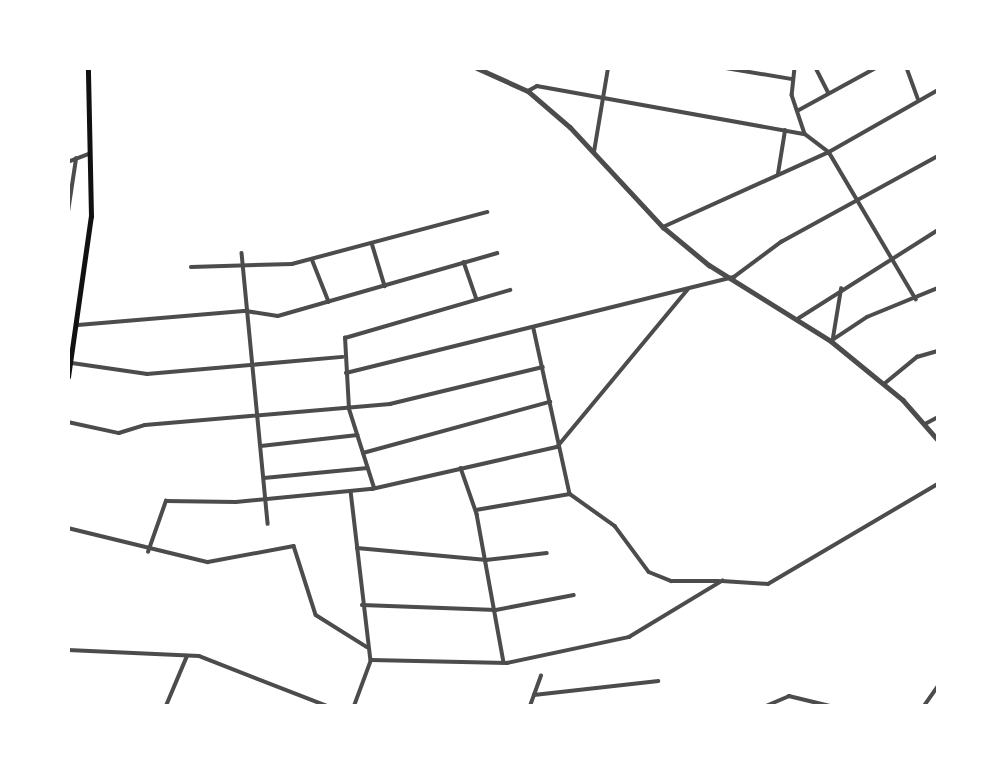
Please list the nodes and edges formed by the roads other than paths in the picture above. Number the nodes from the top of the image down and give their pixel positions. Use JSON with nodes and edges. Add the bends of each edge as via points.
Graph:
{"nodes":[{"id":1,"x":88,"y":68,"type":"edge"},
{"id":2,"x":477,"y":68,"type":"edge"},
{"id":3,"x":608,"y":68,"type":"edge"},
{"id":4,"x":726,"y":68,"type":"edge"},
{"id":5,"x":795,"y":68,"type":"edge"},
{"id":6,"x":816,"y":68,"type":"edge"},
{"id":7,"x":876,"y":68,"type":"edge"},
{"id":8,"x":907,"y":68,"type":"edge"},
{"id":9,"x":792,"y":79,"type":"junction"},
{"id":10,"x":938,"y":90,"type":"edge"},
{"id":11,"x":528,"y":91,"type":"junction"},
{"id":12,"x":829,"y":93,"type":"junction"},
{"id":13,"x":603,"y":98,"type":"junction"},
{"id":14,"x":919,"y":98,"type":"junction"},
{"id":15,"x":799,"y":110,"type":"junction"},
{"id":16,"x":785,"y":131,"type":"junction"},
{"id":17,"x":805,"y":134,"type":"junction"},
{"id":18,"x":594,"y":152,"type":"junction"},
{"id":19,"x":829,"y":152,"type":"junction"},
{"id":20,"x":92,"y":153,"type":"junction"},
{"id":21,"x":938,"y":156,"type":"edge"},
{"id":22,"x":76,"y":159,"type":"junction"},
{"id":23,"x":68,"y":162,"type":"edge"},
{"id":24,"x":778,"y":174,"type":"junction"},
{"id":25,"x":855,"y":201,"type":"junction"},
{"id":26,"x":68,"y":212,"type":"edge"},
{"id":27,"x":487,"y":212,"type":"dead end"},
{"id":28,"x":663,"y":227,"type":"junction"},
{"id":29,"x":938,"y":230,"type":"edge"},
{"id":30,"x":372,"y":243,"type":"junction"},
{"id":31,"x":242,"y":253,"type":"dead end"},
{"id":32,"x":497,"y":253,"type":"dead end"},
{"id":33,"x":893,"y":253,"type":"junction"},
{"id":34,"x":312,"y":259,"type":"junction"},
{"id":35,"x":464,"y":262,"type":"junction"},
{"id":36,"x":244,"y":265,"type":"junction"},
{"id":37,"x":191,"y":267,"type":"dead end"},
{"id":38,"x":734,"y":277,"type":"junction"},
{"id":39,"x":385,"y":286,"type":"junction"},
{"id":40,"x":938,"y":288,"type":"edge"},
{"id":41,"x":688,"y":289,"type":"junction"},
{"id":42,"x":841,"y":289,"type":"junction"},
{"id":43,"x":510,"y":290,"type":"dead end"},
{"id":44,"x":477,"y":299,"type":"junction"},
{"id":45,"x":916,"y":299,"type":"junction"},
{"id":46,"x":329,"y":302,"type":"junction"},
{"id":47,"x":248,"y":311,"type":"junction"},
{"id":48,"x":799,"y":318,"type":"junction"},
{"id":49,"x":78,"y":325,"type":"junction"},
{"id":50,"x":534,"y":328,"type":"junction"},
{"id":51,"x":831,"y":341,"type":"junction"},
{"id":52,"x":938,"y":351,"type":"edge"},
{"id":53,"x":342,"y":357,"type":"junction"},
{"id":54,"x":72,"y":363,"type":"junction"},
{"id":55,"x":253,"y":365,"type":"junction"},
{"id":56,"x":542,"y":367,"type":"junction"},
{"id":57,"x":346,"y":373,"type":"junction"},
{"id":58,"x":68,"y":377,"type":"edge"},
{"id":59,"x":884,"y":384,"type":"junction"},
{"id":60,"x":550,"y":402,"type":"junction"},
{"id":61,"x":349,"y":409,"type":"junction"},
{"id":62,"x":258,"y":416,"type":"junction"},
{"id":63,"x":938,"y":417,"type":"edge"},
{"id":64,"x":68,"y":422,"type":"edge"},
{"id":65,"x":925,"y":424,"type":"junction"},
{"id":66,"x":357,"y":435,"type":"junction"},
{"id":67,"x":938,"y":440,"type":"edge"},
{"id":68,"x":261,"y":446,"type":"junction"},
{"id":69,"x":559,"y":446,"type":"junction"},
{"id":70,"x":363,"y":453,"type":"junction"},
{"id":71,"x":368,"y":468,"type":"junction"},
{"id":72,"x":461,"y":468,"type":"junction"},
{"id":73,"x":264,"y":478,"type":"junction"},
{"id":74,"x":938,"y":484,"type":"edge"},
{"id":75,"x":374,"y":488,"type":"junction"},
{"id":76,"x":351,"y":491,"type":"junction"},
{"id":77,"x":570,"y":494,"type":"junction"},
{"id":78,"x":266,"y":499,"type":"junction"},
{"id":79,"x":476,"y":510,"type":"junction"},
{"id":80,"x":268,"y":524,"type":"dead end"},
{"id":81,"x":68,"y":528,"type":"edge"},
{"id":82,"x":356,"y":548,"type":"junction"},
{"id":83,"x":148,"y":552,"type":"junction"},
{"id":84,"x":547,"y":553,"type":"dead end"},
{"id":85,"x":486,"y":560,"type":"junction"},
{"id":86,"x":722,"y":580,"type":"junction"},
{"id":87,"x":574,"y":595,"type":"dead end"},
{"id":88,"x":362,"y":605,"type":"junction"},
{"id":89,"x":495,"y":610,"type":"junction"},
{"id":90,"x":367,"y":648,"type":"junction"},
{"id":91,"x":68,"y":650,"type":"edge"},
{"id":92,"x":187,"y":656,"type":"junction"},
{"id":93,"x":371,"y":660,"type":"junction"},
{"id":94,"x":504,"y":663,"type":"junction"},
{"id":95,"x":541,"y":676,"type":"dead end"},
{"id":96,"x":658,"y":681,"type":"dead end"},
{"id":97,"x":938,"y":686,"type":"edge"},
{"id":98,"x":534,"y":695,"type":"junction"},
{"id":99,"x":168,"y":705,"type":"edge"},
{"id":100,"x":327,"y":706,"type":"edge"},
{"id":101,"x":354,"y":706,"type":"edge"},
{"id":102,"x":530,"y":706,"type":"edge"},
{"id":103,"x":766,"y":706,"type":"edge"},
{"id":104,"x":830,"y":706,"type":"edge"},
{"id":105,"x":858,"y":706,"type":"edge"},
{"id":106,"x":880,"y":706,"type":"edge"},
{"id":107,"x":924,"y":706,"type":"edge"}],
"edges":[{"from":1,"to":20,"type":"main road"},
{"from":2,"to":11,"type":"street"},
{"from":3,"to":13,"type":"street"},
{"from":4,"to":9,"type":"street"},
{"from":5,"to":9,"type":"street"},
{"from":6,"to":12,"type":"street"},
{"from":7,"to":12,"type":"street"},
{"from":8,"to":14,"type":"street"},
{"from":9,"to":15,"type":"street"},
{"from":10,"to":14,"type":"street"},
{"from":11,"to":13,"type":"street","via":[[537,86]]},
{"from":11,"to":18,"type":"street"},
{"from":12,"to":15,"type":"street"},
{"from":13,"to":16,"type":"street"},
{"from":13,"to":18,"type":"street"},
{"from":14,"to":19,"type":"street"},
{"from":15,"to":17,"type":"street"},
{"from":16,"to":17,"type":"street"},
{"from":16,"to":24,"type":"street"},
{"from":17,"to":19,"type":"street"},
{"from":18,"to":28,"type":"street"},
{"from":19,"to":24,"type":"street"},
{"from":19,"to":25,"type":"street"},
{"from":20,"to":22,"type":"street"},
{"from":20,"to":49,"type":"main road"},
{"from":21,"to":25,"type":"street"},
{"from":22,"to":23,"type":"street"},
{"from":22,"to":26,"type":"street"},
{"from":24,"to":28,"type":"street"},
{"from":25,"to":33,"type":"street"},
{"from":25,"to":38,"type":"street"},
{"from":27,"to":30,"type":"street"},
{"from":28,"to":38,"type":"street"},
{"from":29,"to":33,"type":"street"},
{"from":30,"to":34,"type":"street"},
{"from":30,"to":39,"type":"street"},
{"from":31,"to":36,"type":"street"},
{"from":32,"to":35,"type":"street"},
{"from":33,"to":42,"type":"street"},
{"from":33,"to":45,"type":"street"},
{"from":34,"to":36,"type":"street"},
{"from":34,"to":46,"type":"street"},
{"from":35,"to":39,"type":"street"},
{"from":35,"to":44,"type":"street"},
{"from":36,"to":37,"type":"street"},
{"from":36,"to":47,"type":"street"},
{"from":38,"to":41,"type":"street"},
{"from":38,"to":48,"type":"street"},
{"from":39,"to":46,"type":"street"},
{"from":40,"to":45,"type":"street"},
{"from":41,"to":50,"type":"street"},
{"from":41,"to":69,"type":"street"},
{"from":42,"to":48,"type":"street"},
{"from":42,"to":51,"type":"street","via":[[838,329]]},
{"from":43,"to":44,"type":"street"},
{"from":44,"to":53,"type":"street","via":[[345,338]]},
{"from":45,"to":51,"type":"street","via":[[867,317]]},
{"from":46,"to":47,"type":"street","via":[[278,316]]},
{"from":47,"to":49,"type":"street"},
{"from":47,"to":55,"type":"street"},
{"from":48,"to":51,"type":"street"},
{"from":49,"to":54,"type":"main road"},
{"from":50,"to":56,"type":"street"},
{"from":50,"to":57,"type":"street"},
{"from":51,"to":59,"type":"street"},
{"from":52,"to":59,"type":"street","via":[[917,358]]},
{"from":53,"to":55,"type":"street"},
{"from":53,"to":57,"type":"street"},
{"from":54,"to":55,"type":"street","via":[[147,374]]},
{"from":54,"to":58,"type":"main road"},
{"from":55,"to":62,"type":"street"},
{"from":56,"to":60,"type":"street"},
{"from":56,"to":61,"type":"street"},
{"from":57,"to":61,"type":"street"},
{"from":59,"to":65,"type":"street"},
{"from":60,"to":69,"type":"street"},
{"from":60,"to":70,"type":"street"},
{"from":61,"to":62,"type":"street"},
{"from":61,"to":66,"type":"street"},
{"from":62,"to":64,"type":"street","via":[[145,425],[119,433]]},
{"from":62,"to":68,"type":"street"},
{"from":63,"to":65,"type":"street"},
{"from":65,"to":67,"type":"street"},
{"from":66,"to":68,"type":"street"},
{"from":66,"to":70,"type":"street"},
{"from":68,"to":73,"type":"street"},
{"from":69,"to":72,"type":"street"},
{"from":69,"to":77,"type":"street"},
{"from":70,"to":71,"type":"street"},
{"from":71,"to":73,"type":"street"},
{"from":71,"to":75,"type":"street"},
{"from":72,"to":75,"type":"street"},
{"from":72,"to":79,"type":"street"},
{"from":73,"to":78,"type":"street"},
{"from":74,"to":86,"type":"street","via":[[768,584]]},
{"from":75,"to":76,"type":"street"},
{"from":76,"to":78,"type":"street"},
{"from":76,"to":82,"type":"street"},
{"from":77,"to":79,"type":"street"},
{"from":77,"to":86,"type":"street","via":[[615,526],[649,572],[680,582]]},
{"from":78,"to":80,"type":"street"},
{"from":78,"to":83,"type":"street","via":[[166,501]]},
{"from":79,"to":85,"type":"street"},
{"from":81,"to":83,"type":"street"},
{"from":82,"to":85,"type":"street"},
{"from":82,"to":88,"type":"street"},
{"from":83,"to":90,"type":"street","via":[[208,562],[294,546],[316,615]]},
{"from":84,"to":85,"type":"street"},
{"from":85,"to":89,"type":"street"},
{"from":86,"to":94,"type":"street","via":[[629,637]]},
{"from":87,"to":89,"type":"street"},
{"from":88,"to":89,"type":"street"},
{"from":88,"to":90,"type":"street"},
{"from":89,"to":94,"type":"street"},
{"from":90,"to":93,"type":"street"},
{"from":91,"to":92,"type":"street"},
{"from":92,"to":99,"type":"street"},
{"from":92,"to":100,"type":"street"},
{"from":93,"to":94,"type":"street"},
{"from":93,"to":101,"type":"street"},
{"from":95,"to":98,"type":"street"},
{"from":96,"to":98,"type":"street"},
{"from":97,"to":107,"type":"street"},
{"from":98,"to":102,"type":"street"},
{"from":103,"to":104,"type":"street","via":[[789,696]]},
{"from":105,"to":106,"type":"street"}]}
